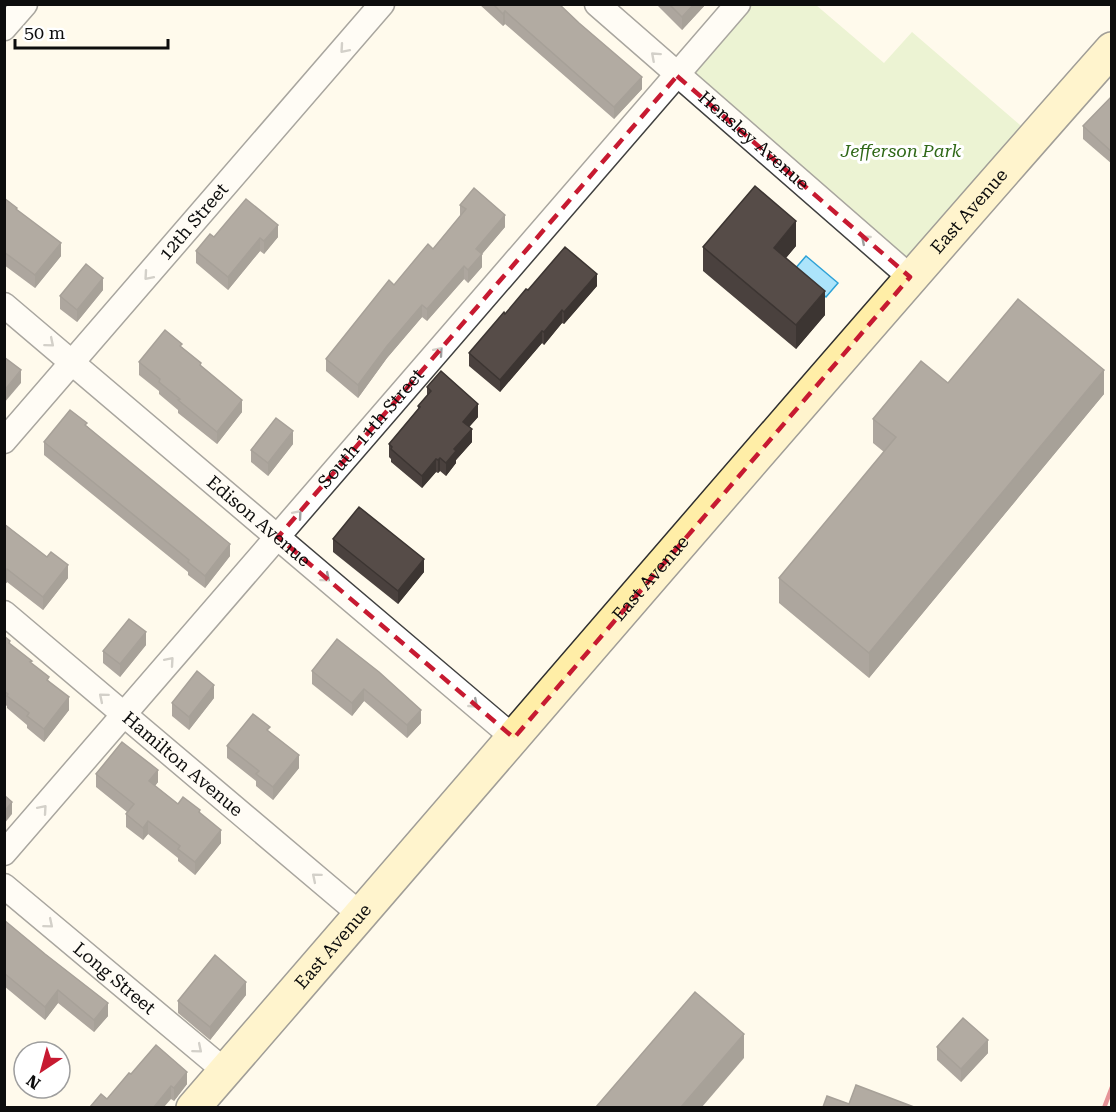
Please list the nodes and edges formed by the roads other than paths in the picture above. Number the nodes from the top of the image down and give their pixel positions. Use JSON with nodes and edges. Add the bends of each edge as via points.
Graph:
{"nodes":[{"id":1,"x":25,"y":4,"type":"edge"},
{"id":2,"x":382,"y":4,"type":"edge"},
{"id":3,"x":597,"y":4,"type":"edge"},
{"id":4,"x":738,"y":4,"type":"edge"},
{"id":5,"x":4,"y":28,"type":"edge"},
{"id":6,"x":1112,"y":49,"type":"edge"},
{"id":7,"x":677,"y":76,"type":"junction"},
{"id":8,"x":910,"y":277,"type":"junction"},
{"id":9,"x":4,"y":305,"type":"edge"},
{"id":10,"x":73,"y":362,"type":"junction"},
{"id":11,"x":4,"y":441,"type":"edge"},
{"id":12,"x":278,"y":537,"type":"junction"},
{"id":13,"x":4,"y":613,"type":"edge"},
{"id":14,"x":124,"y":715,"type":"junction"},
{"id":15,"x":514,"y":738,"type":"junction"},
{"id":16,"x":4,"y":853,"type":"edge"},
{"id":17,"x":4,"y":886,"type":"edge"},
{"id":18,"x":361,"y":915,"type":"junction"},
{"id":19,"x":225,"y":1071,"type":"junction"},
{"id":20,"x":194,"y":1107,"type":"edge"}],
"edges":[{"from":1,"to":5,"type":"street"},
{"from":2,"to":10,"type":"street","name":"12th Street","one_way":true},
{"from":7,"to":3,"type":"street","name":"Hensley Avenue","one_way":true},
{"from":4,"to":7,"type":"street","name":"South 11th Street"},
{"from":6,"to":8,"type":"street","name":"East Avenue"},
{"from":8,"to":7,"type":"street","name":"Hensley Avenue","one_way":true},
{"from":12,"to":7,"type":"street","name":"South 11th Street","one_way":true},
{"from":8,"to":15,"type":"street","name":"East Avenue"},
{"from":9,"to":10,"type":"street","name":"Edison Avenue","one_way":true},
{"from":10,"to":11,"type":"street","name":"12th Street"},
{"from":10,"to":12,"type":"street","name":"Edison Avenue"},
{"from":14,"to":12,"type":"street","name":"South 11th Street","one_way":true},
{"from":12,"to":15,"type":"street","name":"Edison Avenue","one_way":true},
{"from":14,"to":13,"type":"street","name":"Hamilton Avenue","one_way":true},
{"from":16,"to":14,"type":"street","name":"South 11th Street","one_way":true},
{"from":18,"to":14,"type":"street","name":"Hamilton Avenue","one_way":true},
{"from":15,"to":18,"type":"street","name":"East Avenue"},
{"from":17,"to":19,"type":"street","name":"Long Street","one_way":true},
{"from":18,"to":19,"type":"street","name":"East Avenue"},
{"from":19,"to":20,"type":"street","name":"East Avenue"}]}
